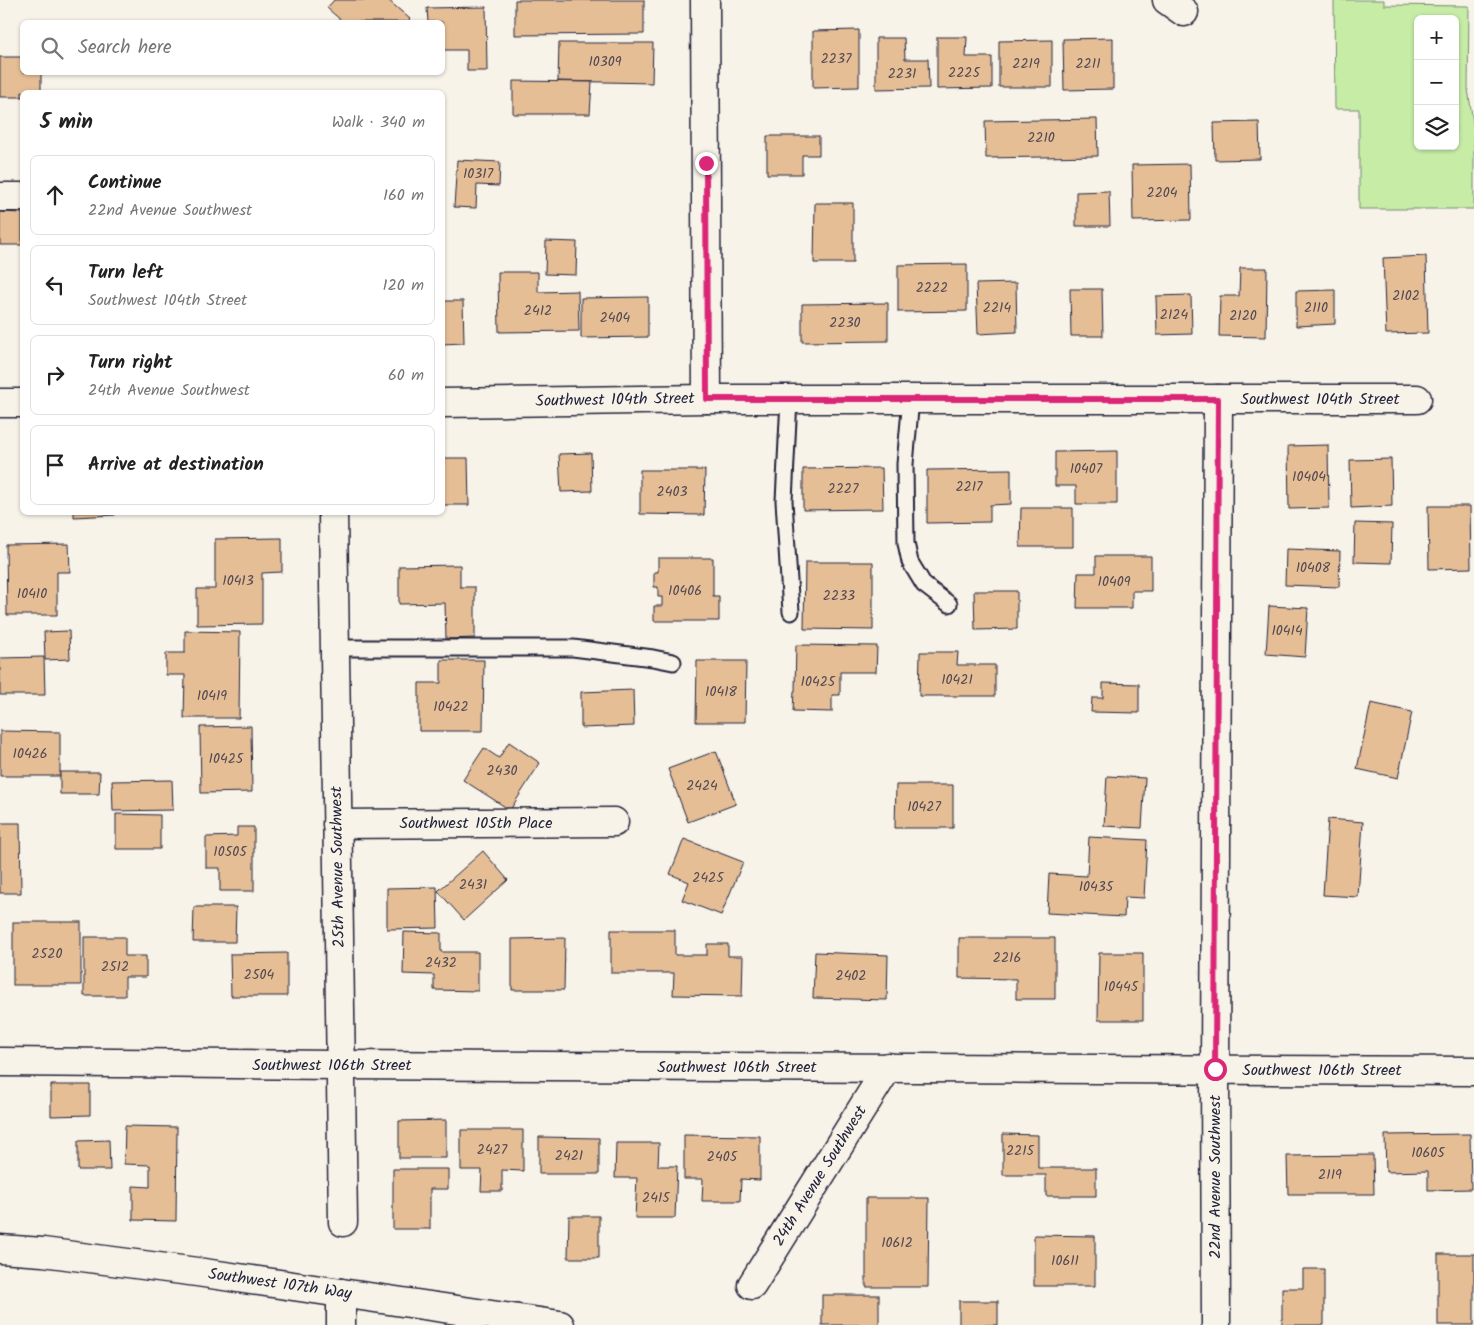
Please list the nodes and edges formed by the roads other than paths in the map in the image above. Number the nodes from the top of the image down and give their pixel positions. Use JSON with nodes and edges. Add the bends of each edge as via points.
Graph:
{"nodes":[{"id":1,"x":705,"y":0,"type":"edge"},
{"id":2,"x":0,"y":197,"type":"edge"},
{"id":3,"x":20,"y":197,"type":"edge"},
{"id":4,"x":707,"y":399,"type":"junction"},
{"id":5,"x":788,"y":399,"type":"junction"},
{"id":6,"x":911,"y":399,"type":"junction"},
{"id":7,"x":1218,"y":399,"type":"junction"},
{"id":8,"x":1416,"y":399,"type":"dead end"},
{"id":9,"x":0,"y":403,"type":"edge"},
{"id":10,"x":20,"y":403,"type":"edge"},
{"id":11,"x":445,"y":403,"type":"edge"},
{"id":12,"x":333,"y":515,"type":"edge"},
{"id":13,"x":949,"y":604,"type":"dead end"},
{"id":14,"x":791,"y":612,"type":"dead end"},
{"id":15,"x":335,"y":648,"type":"junction"},
{"id":16,"x":674,"y":662,"type":"dead end"},
{"id":17,"x":614,"y":822,"type":"dead end"},
{"id":18,"x":337,"y":824,"type":"junction"},
{"id":19,"x":0,"y":1062,"type":"edge"},
{"id":20,"x":340,"y":1066,"type":"junction"},
{"id":21,"x":888,"y":1067,"type":"junction"},
{"id":22,"x":1215,"y":1069,"type":"junction"},
{"id":23,"x":1474,"y":1071,"type":"edge"},
{"id":24,"x":343,"y":1222,"type":"dead end"},
{"id":25,"x":0,"y":1249,"type":"edge"},
{"id":26,"x":752,"y":1284,"type":"dead end"},
{"id":27,"x":341,"y":1293,"type":"junction"},
{"id":28,"x":341,"y":1325,"type":"edge"},
{"id":29,"x":560,"y":1325,"type":"edge"},
{"id":30,"x":1216,"y":1325,"type":"edge"}],
"edges":[{"from":1,"to":4,"type":"street"},
{"from":2,"to":3,"type":"street"},
{"from":4,"to":5,"type":"street","name":"Southwest 104th Street"},
{"from":4,"to":11,"type":"street","name":"Southwest 104th Street"},
{"from":5,"to":6,"type":"street","name":"Southwest 104th Street"},
{"from":5,"to":14,"type":"lane","via":[[784,501]]},
{"from":6,"to":7,"type":"street","name":"Southwest 104th Street"},
{"from":6,"to":13,"type":"lane","via":[[905,464],[906,543],[910,562],[924,584]]},
{"from":7,"to":8,"type":"street","name":"Southwest 104th Street"},
{"from":7,"to":22,"type":"street","name":"22nd Avenue Southwest"},
{"from":9,"to":10,"type":"street"},
{"from":12,"to":15,"type":"street","name":"25th Avenue Southwest"},
{"from":15,"to":16,"type":"lane","via":[[573,648]]},
{"from":15,"to":18,"type":"street","name":"25th Avenue Southwest"},
{"from":17,"to":18,"type":"street","name":"Southwest 105th Place"},
{"from":18,"to":20,"type":"street","name":"25th Avenue Southwest"},
{"from":19,"to":20,"type":"street","name":"Southwest 106th Street"},
{"from":20,"to":21,"type":"street","name":"Southwest 106th Street"},
{"from":20,"to":24,"type":"street","name":"25th Avenue Southwest"},
{"from":21,"to":22,"type":"street","name":"Southwest 106th Street"},
{"from":21,"to":26,"type":"street","name":"24th Avenue Southwest"},
{"from":22,"to":23,"type":"street","name":"Southwest 106th Street"},
{"from":22,"to":30,"type":"street","name":"22nd Avenue Southwest"},
{"from":25,"to":27,"type":"street","name":"Southwest 107th Way","via":[[43,1252]]},
{"from":27,"to":28,"type":"street"},
{"from":27,"to":29,"type":"street","name":"Southwest 107th Way"}]}
